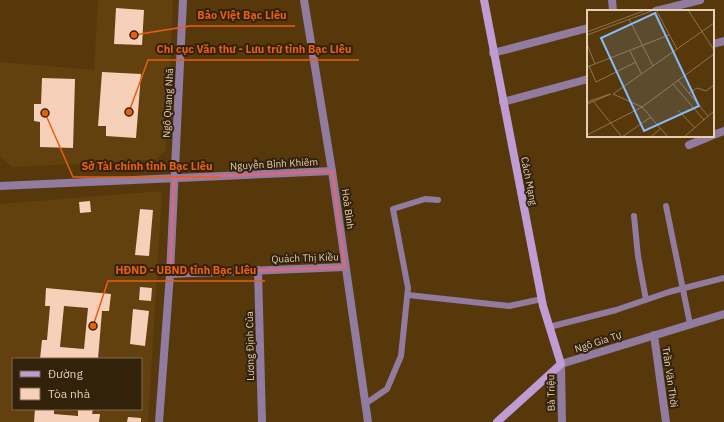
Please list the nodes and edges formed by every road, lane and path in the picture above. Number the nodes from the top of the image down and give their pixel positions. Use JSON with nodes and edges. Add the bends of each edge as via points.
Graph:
{"nodes":[{"id":1,"x":183,"y":0,"type":"edge"},
{"id":2,"x":304,"y":0,"type":"edge"},
{"id":3,"x":484,"y":0,"type":"edge"},
{"id":4,"x":612,"y":0,"type":"edge"},
{"id":5,"x":700,"y":0,"type":"edge"},
{"id":6,"x":613,"y":10,"type":"edge"},
{"id":7,"x":660,"y":10,"type":"edge"},
{"id":8,"x":587,"y":28,"type":"edge"},
{"id":9,"x":724,"y":41,"type":"edge"},
{"id":10,"x":714,"y":44,"type":"edge"},
{"id":11,"x":493,"y":53,"type":"junction"},
{"id":12,"x":587,"y":79,"type":"edge"},
{"id":13,"x":503,"y":102,"type":"junction"},
{"id":14,"x":724,"y":131,"type":"edge"},
{"id":15,"x":714,"y":135,"type":"edge"},
{"id":16,"x":709,"y":137,"type":"edge"},
{"id":17,"x":689,"y":145,"type":"dead end"},
{"id":18,"x":332,"y":171,"type":"junction"},
{"id":19,"x":174,"y":178,"type":"junction"},
{"id":20,"x":0,"y":186,"type":"edge"},
{"id":21,"x":438,"y":200,"type":"dead end"},
{"id":22,"x":666,"y":206,"type":"dead end"},
{"id":23,"x":634,"y":216,"type":"dead end"},
{"id":24,"x":345,"y":267,"type":"junction"},
{"id":25,"x":258,"y":270,"type":"junction"},
{"id":26,"x":170,"y":274,"type":"junction"},
{"id":27,"x":724,"y":278,"type":"edge"},
{"id":28,"x":682,"y":289,"type":"junction"},
{"id":29,"x":408,"y":295,"type":"junction"},
{"id":30,"x":542,"y":298,"type":"junction"},
{"id":31,"x":646,"y":300,"type":"junction"},
{"id":32,"x":724,"y":314,"type":"edge"},
{"id":33,"x":690,"y":324,"type":"junction"},
{"id":34,"x":549,"y":327,"type":"junction"},
{"id":35,"x":654,"y":335,"type":"junction"},
{"id":36,"x":560,"y":364,"type":"junction"},
{"id":37,"x":365,"y":404,"type":"junction"},
{"id":38,"x":159,"y":422,"type":"edge"},
{"id":39,"x":262,"y":422,"type":"edge"},
{"id":40,"x":368,"y":422,"type":"edge"},
{"id":41,"x":497,"y":422,"type":"edge"},
{"id":42,"x":562,"y":422,"type":"edge"},
{"id":43,"x":666,"y":422,"type":"edge"}],
"edges":[{"from":1,"to":19,"type":"street","name":"Ngô Quang Nhã"},
{"from":2,"to":18,"type":"street","name":"Hoà Bình"},
{"from":3,"to":11,"type":"main road","name":"Cách Mạng"},
{"from":4,"to":6,"type":"street"},
{"from":5,"to":7,"type":"street"},
{"from":8,"to":11,"type":"street"},
{"from":9,"to":10,"type":"street"},
{"from":11,"to":13,"type":"main road","name":"Cách Mạng"},
{"from":12,"to":13,"type":"street"},
{"from":13,"to":30,"type":"main road","name":"Cách Mạng"},
{"from":14,"to":15,"type":"street"},
{"from":16,"to":17,"type":"street"},
{"from":18,"to":19,"type":"street","name":"Nguyễn Bỉnh Khiêm"},
{"from":18,"to":24,"type":"street","name":"Hoà Bình"},
{"from":19,"to":20,"type":"street","name":"Nguyễn Bỉnh Khiêm"},
{"from":19,"to":26,"type":"street","name":"Ngô Quang Nhã"},
{"from":21,"to":29,"type":"lane","via":[[425,199],[393,209]]},
{"from":22,"to":28,"type":"lane"},
{"from":23,"to":31,"type":"lane"},
{"from":24,"to":25,"type":"street","name":"Quách Thị Kiều"},
{"from":24,"to":37,"type":"street","name":"Hoà Bình"},
{"from":25,"to":26,"type":"street","name":"Quách Thị Kiều"},
{"from":25,"to":39,"type":"street","name":"Lương Định Của"},
{"from":26,"to":38,"type":"street","name":"Ngô Quang Nhã"},
{"from":27,"to":28,"type":"lane"},
{"from":28,"to":31,"type":"lane"},
{"from":28,"to":33,"type":"lane"},
{"from":29,"to":30,"type":"lane","via":[[509,306]]},
{"from":29,"to":37,"type":"lane","via":[[401,356],[388,389]]},
{"from":30,"to":34,"type":"main road","name":"Cách Mạng"},
{"from":31,"to":34,"type":"lane"},
{"from":32,"to":33,"type":"street","name":"Ngô Gia Tự"},
{"from":33,"to":35,"type":"street","name":"Ngô Gia Tự"},
{"from":34,"to":36,"type":"main road","name":"Cách Mạng"},
{"from":35,"to":36,"type":"street","name":"Ngô Gia Tự"},
{"from":35,"to":43,"type":"street","name":"Trần Văn Thời"},
{"from":36,"to":41,"type":"main road","name":"Ngô Gia Tự"},
{"from":36,"to":42,"type":"street","name":"Bà Triệu"},
{"from":37,"to":40,"type":"street","name":"Hoà Bình"}]}
